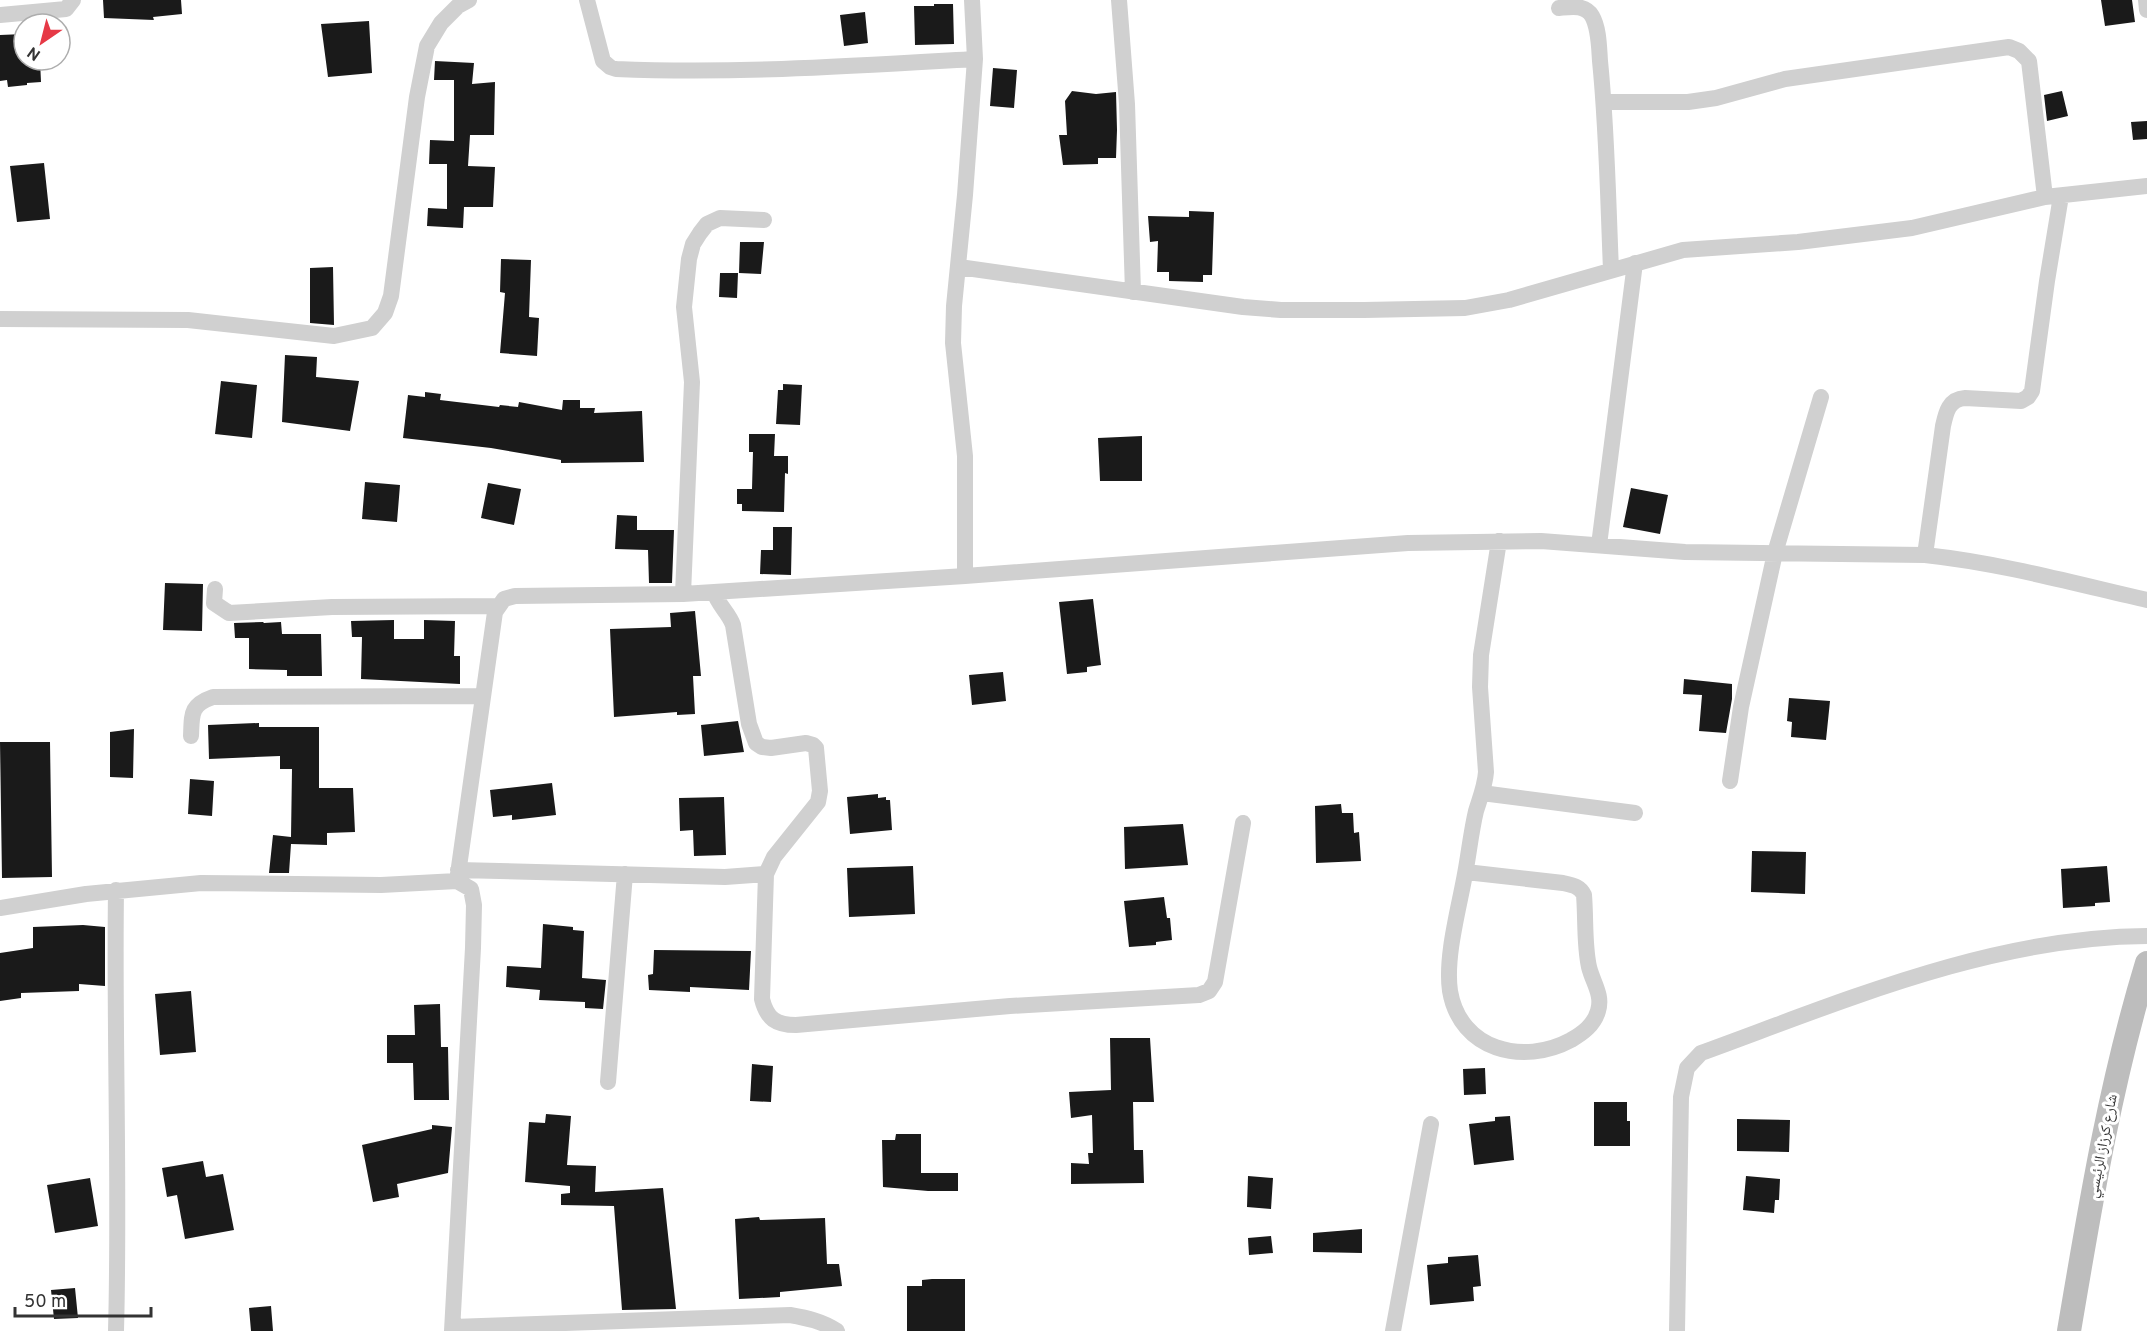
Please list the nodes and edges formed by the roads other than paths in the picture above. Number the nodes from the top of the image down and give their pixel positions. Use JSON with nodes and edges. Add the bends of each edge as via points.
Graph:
{"nodes":[{"id":1,"x":73,"y":0,"type":"edge"},
{"id":2,"x":469,"y":0,"type":"edge"},
{"id":3,"x":587,"y":0,"type":"edge"},
{"id":4,"x":972,"y":0,"type":"edge"},
{"id":5,"x":1119,"y":0,"type":"edge"},
{"id":6,"x":2146,"y":0,"type":"edge"},
{"id":7,"x":1558,"y":8,"type":"dead end"},
{"id":8,"x":2147,"y":10,"type":"edge"},
{"id":9,"x":0,"y":15,"type":"edge"},
{"id":10,"x":975,"y":59,"type":"junction"},
{"id":11,"x":1604,"y":102,"type":"junction"},
{"id":12,"x":2147,"y":186,"type":"edge"},
{"id":13,"x":2053,"y":196,"type":"junction"},
{"id":14,"x":764,"y":220,"type":"dead end"},
{"id":15,"x":1635,"y":263,"type":"junction"},
{"id":16,"x":959,"y":267,"type":"junction"},
{"id":17,"x":1611,"y":270,"type":"junction"},
{"id":18,"x":1133,"y":292,"type":"junction"},
{"id":19,"x":0,"y":320,"type":"edge"},
{"id":20,"x":1821,"y":397,"type":"dead end"},
{"id":21,"x":1499,"y":541,"type":"junction"},
{"id":22,"x":1599,"y":545,"type":"junction"},
{"id":23,"x":1775,"y":553,"type":"junction"},
{"id":24,"x":1925,"y":555,"type":"junction"},
{"id":25,"x":965,"y":576,"type":"junction"},
{"id":26,"x":215,"y":589,"type":"dead end"},
{"id":27,"x":714,"y":592,"type":"junction"},
{"id":28,"x":683,"y":594,"type":"junction"},
{"id":29,"x":2147,"y":600,"type":"edge"},
{"id":30,"x":498,"y":606,"type":"junction"},
{"id":31,"x":482,"y":696,"type":"junction"},
{"id":32,"x":191,"y":736,"type":"dead end"},
{"id":33,"x":1730,"y":781,"type":"dead end"},
{"id":34,"x":1482,"y":793,"type":"junction"},
{"id":35,"x":1635,"y":813,"type":"dead end"},
{"id":36,"x":1243,"y":823,"type":"dead end"},
{"id":37,"x":1466,"y":872,"type":"junction"},
{"id":38,"x":625,"y":874,"type":"junction"},
{"id":39,"x":766,"y":874,"type":"junction"},
{"id":40,"x":457,"y":876,"type":"junction"},
{"id":41,"x":116,"y":890,"type":"junction"},
{"id":42,"x":0,"y":908,"type":"edge"},
{"id":43,"x":2147,"y":936,"type":"edge"},
{"id":44,"x":2147,"y":963,"type":"edge"},
{"id":45,"x":608,"y":1082,"type":"dead end"},
{"id":46,"x":1431,"y":1124,"type":"dead end"},
{"id":47,"x":452,"y":1329,"type":"edge"},
{"id":48,"x":116,"y":1331,"type":"edge"},
{"id":49,"x":837,"y":1331,"type":"edge"},
{"id":50,"x":1393,"y":1331,"type":"edge"},
{"id":51,"x":1677,"y":1331,"type":"edge"},
{"id":52,"x":2069,"y":1331,"type":"edge"}],
"edges":[{"from":1,"to":9,"type":"street","via":[[66,9]]},
{"from":2,"to":19,"type":"street","via":[[441,23],[427,46],[391,296],[385,313],[372,328],[334,336],[188,320]]},
{"from":3,"to":10,"type":"street","via":[[603,61],[616,69],[798,69]]},
{"from":4,"to":10,"type":"street"},
{"from":5,"to":18,"type":"street","via":[[1127,104]]},
{"from":6,"to":8,"type":"street"},
{"from":7,"to":11,"type":"street","via":[[1576,6],[1592,15]]},
{"from":10,"to":16,"type":"street"},
{"from":11,"to":13,"type":"street","via":[[1688,102],[1785,79],[2008,47],[2029,60]]},
{"from":11,"to":17,"type":"street"},
{"from":12,"to":13,"type":"street"},
{"from":13,"to":15,"type":"street","via":[[1912,228],[1798,242],[1683,250]]},
{"from":13,"to":24,"type":"street","via":[[2032,392],[2021,401],[1965,398],[1951,403],[1943,426]]},
{"from":14,"to":28,"type":"street","via":[[713,220],[693,244],[689,259],[684,307],[692,382]]},
{"from":15,"to":17,"type":"street"},
{"from":15,"to":22,"type":"street"},
{"from":16,"to":18,"type":"street"},
{"from":16,"to":25,"type":"street","via":[[953,343],[965,456]]},
{"from":17,"to":18,"type":"street","via":[[1509,300],[1465,308],[1281,310]]},
{"from":20,"to":23,"type":"street"},
{"from":21,"to":22,"type":"street"},
{"from":21,"to":25,"type":"street","via":[[1364,545]]},
{"from":21,"to":34,"type":"street","via":[[1481,655],[1486,772]]},
{"from":22,"to":23,"type":"street","via":[[1685,552]]},
{"from":23,"to":24,"type":"street"},
{"from":23,"to":33,"type":"street","via":[[1741,707]]},
{"from":24,"to":29,"type":"street","via":[[2055,578]]},
{"from":25,"to":27,"type":"street"},
{"from":26,"to":30,"type":"street","via":[[214,603],[229,613]]},
{"from":27,"to":28,"type":"street"},
{"from":27,"to":39,"type":"street","via":[[733,625],[749,724],[756,743],[771,748],[806,743],[816,748],[818,802],[774,857]]},
{"from":28,"to":30,"type":"street","via":[[515,596]]},
{"from":30,"to":31,"type":"street"},
{"from":31,"to":32,"type":"street","via":[[213,697],[202,701],[192,713]]},
{"from":31,"to":40,"type":"street"},
{"from":34,"to":35,"type":"street"},
{"from":34,"to":37,"type":"street"},
{"from":36,"to":39,"type":"street","via":[[1215,982],[1209,991],[1199,995],[782,1025],[771,1020],[762,999]]},
{"from":37,"to":37,"type":"street","via":[[1563,883],[1581,890],[1589,968],[1600,998],[1591,1025],[1579,1035],[1556,1048],[1532,1053],[1482,1042],[1461,1022],[1449,978]]},
{"from":38,"to":39,"type":"street"},
{"from":38,"to":40,"type":"street"},
{"from":38,"to":45,"type":"street"},
{"from":40,"to":41,"type":"street","via":[[381,885],[201,884]]},
{"from":40,"to":47,"type":"street","via":[[471,889],[474,905]]},
{"from":41,"to":42,"type":"street"},
{"from":41,"to":48,"type":"street"},
{"from":43,"to":51,"type":"street","via":[[2108,936],[2001,954],[1843,1002],[1701,1053],[1687,1068],[1681,1097]]},
{"from":44,"to":52,"type":"street","name":"شارع كرزاز الرئيسي","via":[[2099,1154]]},
{"from":46,"to":50,"type":"street"},
{"from":47,"to":49,"type":"street","via":[[790,1315],[810,1318]]}]}
